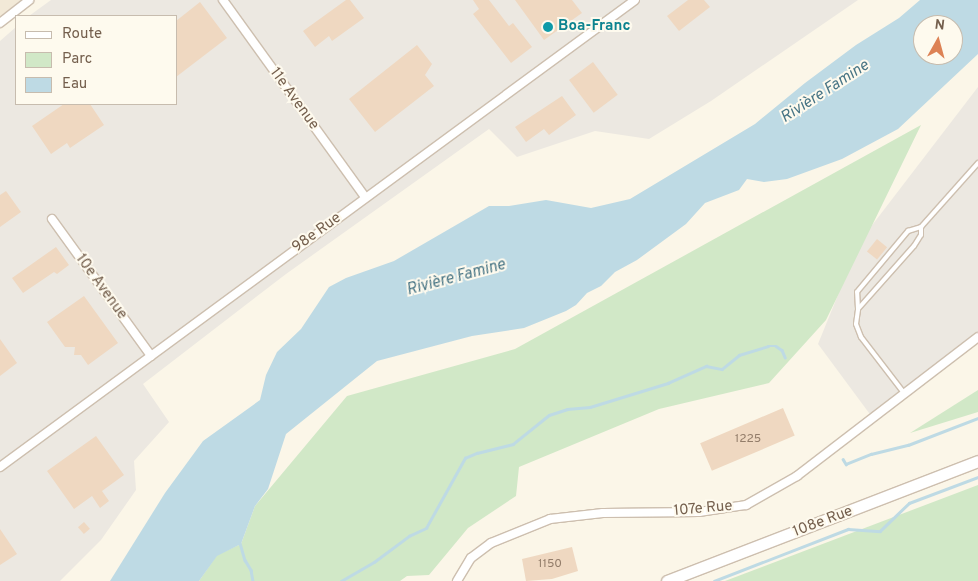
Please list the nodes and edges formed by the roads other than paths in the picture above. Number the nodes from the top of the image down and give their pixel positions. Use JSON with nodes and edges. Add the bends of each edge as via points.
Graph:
{"nodes":[{"id":1,"x":29,"y":0,"type":"edge"},
{"id":2,"x":223,"y":0,"type":"edge"},
{"id":3,"x":635,"y":0,"type":"edge"},
{"id":4,"x":0,"y":23,"type":"edge"},
{"id":5,"x":978,"y":163,"type":"edge"},
{"id":6,"x":365,"y":197,"type":"junction"},
{"id":7,"x":52,"y":219,"type":"dead end"},
{"id":8,"x":921,"y":227,"type":"junction"},
{"id":9,"x":858,"y":308,"type":"junction"},
{"id":10,"x":978,"y":337,"type":"edge"},
{"id":11,"x":150,"y":356,"type":"junction"},
{"id":12,"x":904,"y":394,"type":"junction"},
{"id":13,"x":978,"y":461,"type":"edge"},
{"id":14,"x":0,"y":467,"type":"edge"},
{"id":15,"x":457,"y":581,"type":"edge"},
{"id":16,"x":667,"y":581,"type":"edge"}],
"edges":[{"from":1,"to":4,"type":"street"},
{"from":2,"to":6,"type":"street","name":"11e Avenue"},
{"from":3,"to":6,"type":"street","name":"98e Rue"},
{"from":5,"to":8,"type":"lane"},
{"from":6,"to":11,"type":"street","name":"98e Rue"},
{"from":7,"to":11,"type":"street","name":"10e Avenue"},
{"from":8,"to":9,"type":"lane","via":[[921,236],[914,246]]},
{"from":8,"to":9,"type":"lane","via":[[908,231],[860,288],[856,299]]},
{"from":9,"to":12,"type":"lane","via":[[856,324],[861,337]]},
{"from":10,"to":12,"type":"street","name":"107e Rue"},
{"from":11,"to":14,"type":"street","name":"98e Rue"},
{"from":12,"to":15,"type":"street","name":"107e Rue","via":[[797,476],[746,505],[706,512],[603,513],[550,519],[491,543],[471,558]]},
{"from":13,"to":16,"type":"main road","name":"108e Rue"}]}
